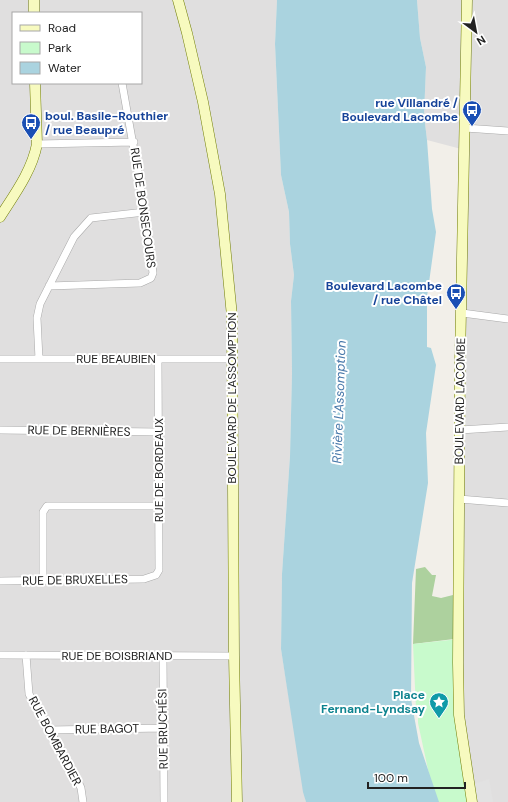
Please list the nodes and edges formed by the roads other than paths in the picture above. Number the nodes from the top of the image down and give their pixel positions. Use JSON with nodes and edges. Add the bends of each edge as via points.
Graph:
{"nodes":[{"id":1,"x":34,"y":0,"type":"edge"},
{"id":2,"x":178,"y":0,"type":"edge"},
{"id":3,"x":467,"y":0,"type":"edge"},
{"id":4,"x":34,"y":12,"type":"edge"},
{"id":5,"x":34,"y":84,"type":"edge"},
{"id":6,"x":122,"y":84,"type":"edge"},
{"id":7,"x":465,"y":128,"type":"junction"},
{"id":8,"x":508,"y":132,"type":"edge"},
{"id":9,"x":134,"y":142,"type":"junction"},
{"id":10,"x":37,"y":144,"type":"junction"},
{"id":11,"x":146,"y":212,"type":"junction"},
{"id":12,"x":0,"y":217,"type":"edge"},
{"id":13,"x":49,"y":286,"type":"junction"},
{"id":14,"x":462,"y":313,"type":"junction"},
{"id":15,"x":508,"y":319,"type":"edge"},
{"id":16,"x":0,"y":359,"type":"edge"},
{"id":17,"x":39,"y":359,"type":"junction"},
{"id":18,"x":158,"y":359,"type":"junction"},
{"id":19,"x":233,"y":359,"type":"junction"},
{"id":20,"x":508,"y":427,"type":"edge"},
{"id":21,"x":0,"y":430,"type":"edge"},
{"id":22,"x":460,"y":430,"type":"junction"},
{"id":23,"x":158,"y":432,"type":"junction"},
{"id":24,"x":459,"y":499,"type":"junction"},
{"id":25,"x":508,"y":503,"type":"edge"},
{"id":26,"x":159,"y":506,"type":"junction"},
{"id":27,"x":151,"y":578,"type":"joint"},
{"id":28,"x":43,"y":580,"type":"junction"},
{"id":29,"x":0,"y":581,"type":"edge"},
{"id":30,"x":0,"y":655,"type":"edge"},
{"id":31,"x":26,"y":655,"type":"junction"},
{"id":32,"x":163,"y":656,"type":"junction"},
{"id":33,"x":234,"y":656,"type":"junction"},
{"id":34,"x":163,"y":728,"type":"junction"},
{"id":35,"x":50,"y":730,"type":"junction"},
{"id":36,"x":83,"y":802,"type":"edge"},
{"id":37,"x":164,"y":802,"type":"edge"},
{"id":38,"x":237,"y":802,"type":"edge"},
{"id":39,"x":472,"y":802,"type":"edge"}],
"edges":[{"from":1,"to":4,"type":"street"},
{"from":2,"to":19,"type":"street","name":"BOULEVARD DE L'ASSOMPTION","via":[[201,94],[220,194],[232,316]]},
{"from":3,"to":7,"type":"street","name":"BOULEVARD LACOMBE"},
{"from":5,"to":10,"type":"street"},
{"from":6,"to":9,"type":"street","name":"RUE DE BONSECOURS"},
{"from":7,"to":8,"type":"street"},
{"from":7,"to":14,"type":"street","name":"BOULEVARD LACOMBE"},
{"from":9,"to":10,"type":"street"},
{"from":9,"to":11,"type":"street","name":"RUE DE BONSECOURS"},
{"from":10,"to":12,"type":"street","via":[[26,172]]},
{"from":11,"to":13,"type":"street","via":[[91,218],[74,237]]},
{"from":11,"to":13,"type":"street","name":"RUE DE BONSECOURS","via":[[153,273],[151,278],[140,283]]},
{"from":13,"to":17,"type":"street","via":[[40,304],[37,318]]},
{"from":14,"to":15,"type":"street"},
{"from":14,"to":22,"type":"street","name":"BOULEVARD LACOMBE"},
{"from":16,"to":17,"type":"street","name":"RUE BEAUBIEN"},
{"from":17,"to":18,"type":"street","name":"RUE BEAUBIEN"},
{"from":18,"to":19,"type":"street","name":"RUE BEAUBIEN"},
{"from":18,"to":23,"type":"street","name":"RUE DE BORDEAUX"},
{"from":19,"to":33,"type":"street","name":"BOULEVARD DE L'ASSOMPTION"},
{"from":20,"to":22,"type":"street"},
{"from":21,"to":23,"type":"street","name":"RUE DE BERNIÈRES"},
{"from":22,"to":24,"type":"street","name":"BOULEVARD LACOMBE"},
{"from":23,"to":26,"type":"street","name":"RUE DE BORDEAUX"},
{"from":24,"to":25,"type":"street"},
{"from":24,"to":39,"type":"street","name":"BOULEVARD LACOMBE","via":[[459,715]]},
{"from":26,"to":27,"type":"street","name":"RUE DE BORDEAUX","via":[[159,570]]},
{"from":26,"to":28,"type":"street","via":[[47,506],[43,512]]},
{"from":27,"to":28,"type":"street","name":"RUE DE BRUXELLES"},
{"from":28,"to":29,"type":"street","name":"RUE DE BRUXELLES"},
{"from":30,"to":31,"type":"street","name":"RUE DE BOISBRIAND"},
{"from":31,"to":32,"type":"street","name":"RUE DE BOISBRIAND"},
{"from":31,"to":35,"type":"street","name":"RUE BOMBARDIER","via":[[29,694]]},
{"from":32,"to":33,"type":"street","name":"RUE DE BOISBRIAND"},
{"from":32,"to":34,"type":"street","name":"RUE BRUCHÉSI"},
{"from":33,"to":38,"type":"street","name":"BOULEVARD DE L'ASSOMPTION"},
{"from":34,"to":35,"type":"street","name":"RUE BAGOT"},
{"from":34,"to":37,"type":"street","name":"RUE BRUCHÉSI"},
{"from":35,"to":36,"type":"street","name":"RUE BOMBARDIER","via":[[81,788]]}]}
